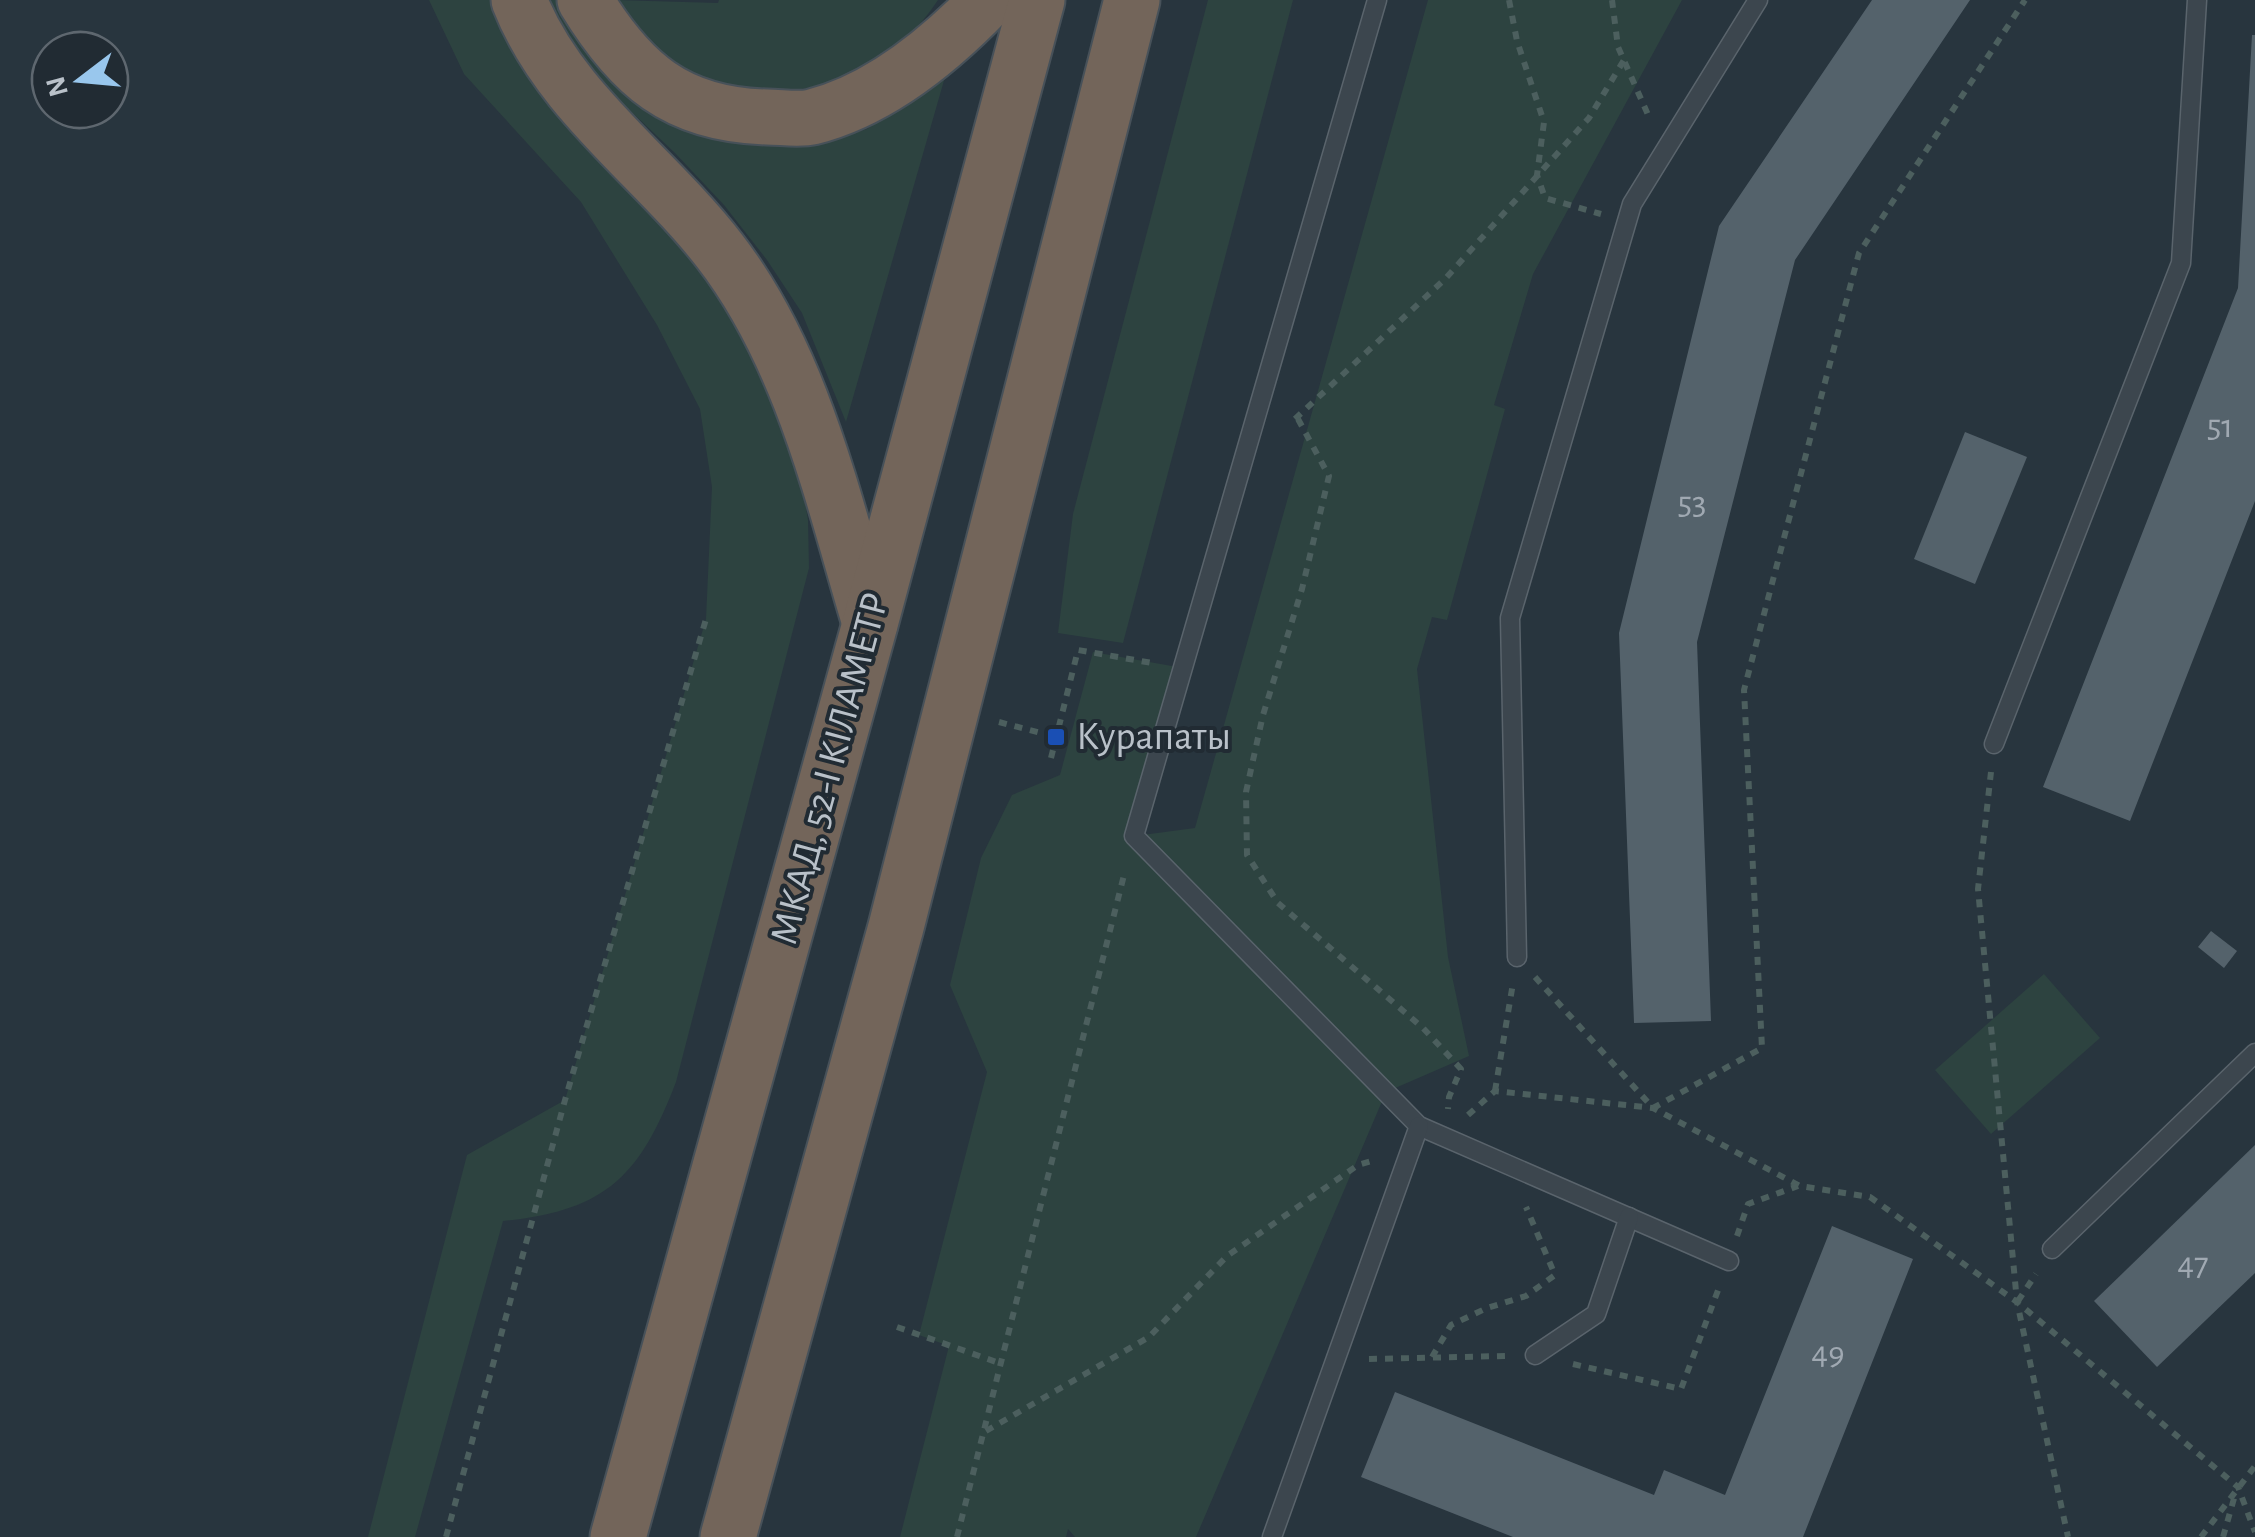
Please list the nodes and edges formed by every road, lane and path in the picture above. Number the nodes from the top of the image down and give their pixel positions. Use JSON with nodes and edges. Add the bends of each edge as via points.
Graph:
{"nodes":[{"id":1,"x":519,"y":0,"type":"edge"},
{"id":2,"x":585,"y":0,"type":"edge"},
{"id":3,"x":988,"y":0,"type":"edge"},
{"id":4,"x":1037,"y":0,"type":"edge"},
{"id":5,"x":1132,"y":0,"type":"edge"},
{"id":6,"x":1377,"y":0,"type":"edge"},
{"id":7,"x":1509,"y":0,"type":"edge"},
{"id":8,"x":1612,"y":0,"type":"edge"},
{"id":9,"x":1758,"y":0,"type":"edge"},
{"id":10,"x":2024,"y":0,"type":"edge"},
{"id":11,"x":2197,"y":0,"type":"edge"},
{"id":12,"x":1624,"y":60,"type":"junction"},
{"id":13,"x":1664,"y":151,"type":"junction"},
{"id":14,"x":1537,"y":175,"type":"junction"},
{"id":15,"x":1626,"y":222,"type":"junction"},
{"id":16,"x":1284,"y":418,"type":"dead end"},
{"id":17,"x":1298,"y":419,"type":"junction"},
{"id":18,"x":706,"y":619,"type":"dead end"},
{"id":19,"x":870,"y":624,"type":"junction"},
{"id":20,"x":1183,"y":668,"type":"junction"},
{"id":21,"x":952,"y":710,"type":"junction"},
{"id":22,"x":1056,"y":737,"type":"junction"},
{"id":23,"x":1994,"y":744,"type":"joint"},
{"id":24,"x":1051,"y":758,"type":"dead end"},
{"id":25,"x":1134,"y":836,"type":"junction"},
{"id":26,"x":1517,"y":957,"type":"junction"},
{"id":27,"x":2255,"y":1053,"type":"edge"},
{"id":28,"x":1495,"y":1091,"type":"junction"},
{"id":29,"x":1653,"y":1108,"type":"junction"},
{"id":30,"x":1419,"y":1126,"type":"junction"},
{"id":31,"x":1445,"y":1135,"type":"junction"},
{"id":32,"x":1411,"y":1148,"type":"junction"},
{"id":33,"x":1520,"y":1168,"type":"junction"},
{"id":34,"x":1800,"y":1186,"type":"junction"},
{"id":35,"x":1629,"y":1217,"type":"junction"},
{"id":36,"x":2052,"y":1250,"type":"dead end"},
{"id":37,"x":1729,"y":1261,"type":"joint"},
{"id":38,"x":2017,"y":1302,"type":"junction"},
{"id":39,"x":897,"y":1328,"type":"dead end"},
{"id":40,"x":1535,"y":1356,"type":"dead end"},
{"id":41,"x":1431,"y":1358,"type":"dead end"},
{"id":42,"x":1002,"y":1364,"type":"junction"},
{"id":43,"x":985,"y":1431,"type":"junction"},
{"id":44,"x":2255,"y":1469,"type":"edge"},
{"id":45,"x":2238,"y":1487,"type":"junction"},
{"id":46,"x":2255,"y":1532,"type":"edge"},
{"id":47,"x":446,"y":1537,"type":"edge"},
{"id":48,"x":618,"y":1537,"type":"edge"},
{"id":49,"x":728,"y":1537,"type":"edge"},
{"id":50,"x":957,"y":1537,"type":"edge"},
{"id":51,"x":1272,"y":1537,"type":"edge"},
{"id":52,"x":2068,"y":1537,"type":"edge"},
{"id":53,"x":2201,"y":1537,"type":"edge"},
{"id":54,"x":2222,"y":1537,"type":"edge"}],
"edges":[{"from":1,"to":19,"type":"highway","via":[[588,109],[719,250],[764,318],[798,394]]},
{"from":2,"to":3,"type":"highway","via":[[612,43],[647,79],[695,106],[810,118],[880,90]]},
{"from":4,"to":19,"type":"highway","name":"МКАД, 52-І КІЛАМЕТР"},
{"from":5,"to":21,"type":"highway"},
{"from":6,"to":20,"type":"lane"},
{"from":7,"to":14,"type":"path","via":[[1544,122]]},
{"from":8,"to":12,"type":"path"},
{"from":9,"to":13,"type":"lane"},
{"from":10,"to":29,"type":"path","via":[[1858,254],[1744,690],[1762,1048]]},
{"from":11,"to":23,"type":"lane","via":[[2181,263]]},
{"from":12,"to":13,"type":"path"},
{"from":12,"to":14,"type":"path","via":[[1589,118]]},
{"from":13,"to":15,"type":"lane"},
{"from":14,"to":15,"type":"path","via":[[1545,198]]},
{"from":14,"to":17,"type":"path","via":[[1445,280]]},
{"from":15,"to":26,"type":"lane","via":[[1510,618]]},
{"from":16,"to":17,"type":"path"},
{"from":17,"to":31,"type":"path","via":[[1329,476],[1246,792],[1247,855],[1278,903],[1461,1069],[1449,1097]]},
{"from":18,"to":47,"type":"path"},
{"from":19,"to":48,"type":"highway","name":"МКАД, 52-І КІЛАМЕТР"},
{"from":20,"to":22,"type":"path","via":[[1078,650]]},
{"from":20,"to":25,"type":"lane"},
{"from":21,"to":22,"type":"path"},
{"from":21,"to":49,"type":"highway"},
{"from":22,"to":24,"type":"path"},
{"from":23,"to":38,"type":"path","via":[[1978,889]]},
{"from":25,"to":30,"type":"lane"},
{"from":25,"to":42,"type":"path"},
{"from":26,"to":28,"type":"path"},
{"from":26,"to":29,"type":"path"},
{"from":27,"to":36,"type":"lane"},
{"from":28,"to":29,"type":"path"},
{"from":28,"to":31,"type":"path"},
{"from":29,"to":34,"type":"path"},
{"from":30,"to":31,"type":"lane"},
{"from":30,"to":32,"type":"lane"},
{"from":31,"to":33,"type":"lane"},
{"from":32,"to":43,"type":"path","via":[[1358,1165],[1227,1256],[1148,1337]]},
{"from":32,"to":51,"type":"lane"},
{"from":33,"to":35,"type":"lane"},
{"from":33,"to":41,"type":"path","via":[[1527,1212],[1555,1275],[1526,1296],[1451,1326]]},
{"from":34,"to":37,"type":"path","via":[[1748,1204]]},
{"from":34,"to":38,"type":"path","via":[[1870,1197]]},
{"from":35,"to":37,"type":"lane"},
{"from":35,"to":40,"type":"lane","via":[[1596,1314]]},
{"from":38,"to":45,"type":"path"},
{"from":38,"to":52,"type":"path"},
{"from":39,"to":42,"type":"path"},
{"from":42,"to":43,"type":"path"},
{"from":43,"to":50,"type":"path"},
{"from":44,"to":45,"type":"path"},
{"from":45,"to":46,"type":"path"},
{"from":45,"to":53,"type":"path"},
{"from":45,"to":54,"type":"path"}]}
